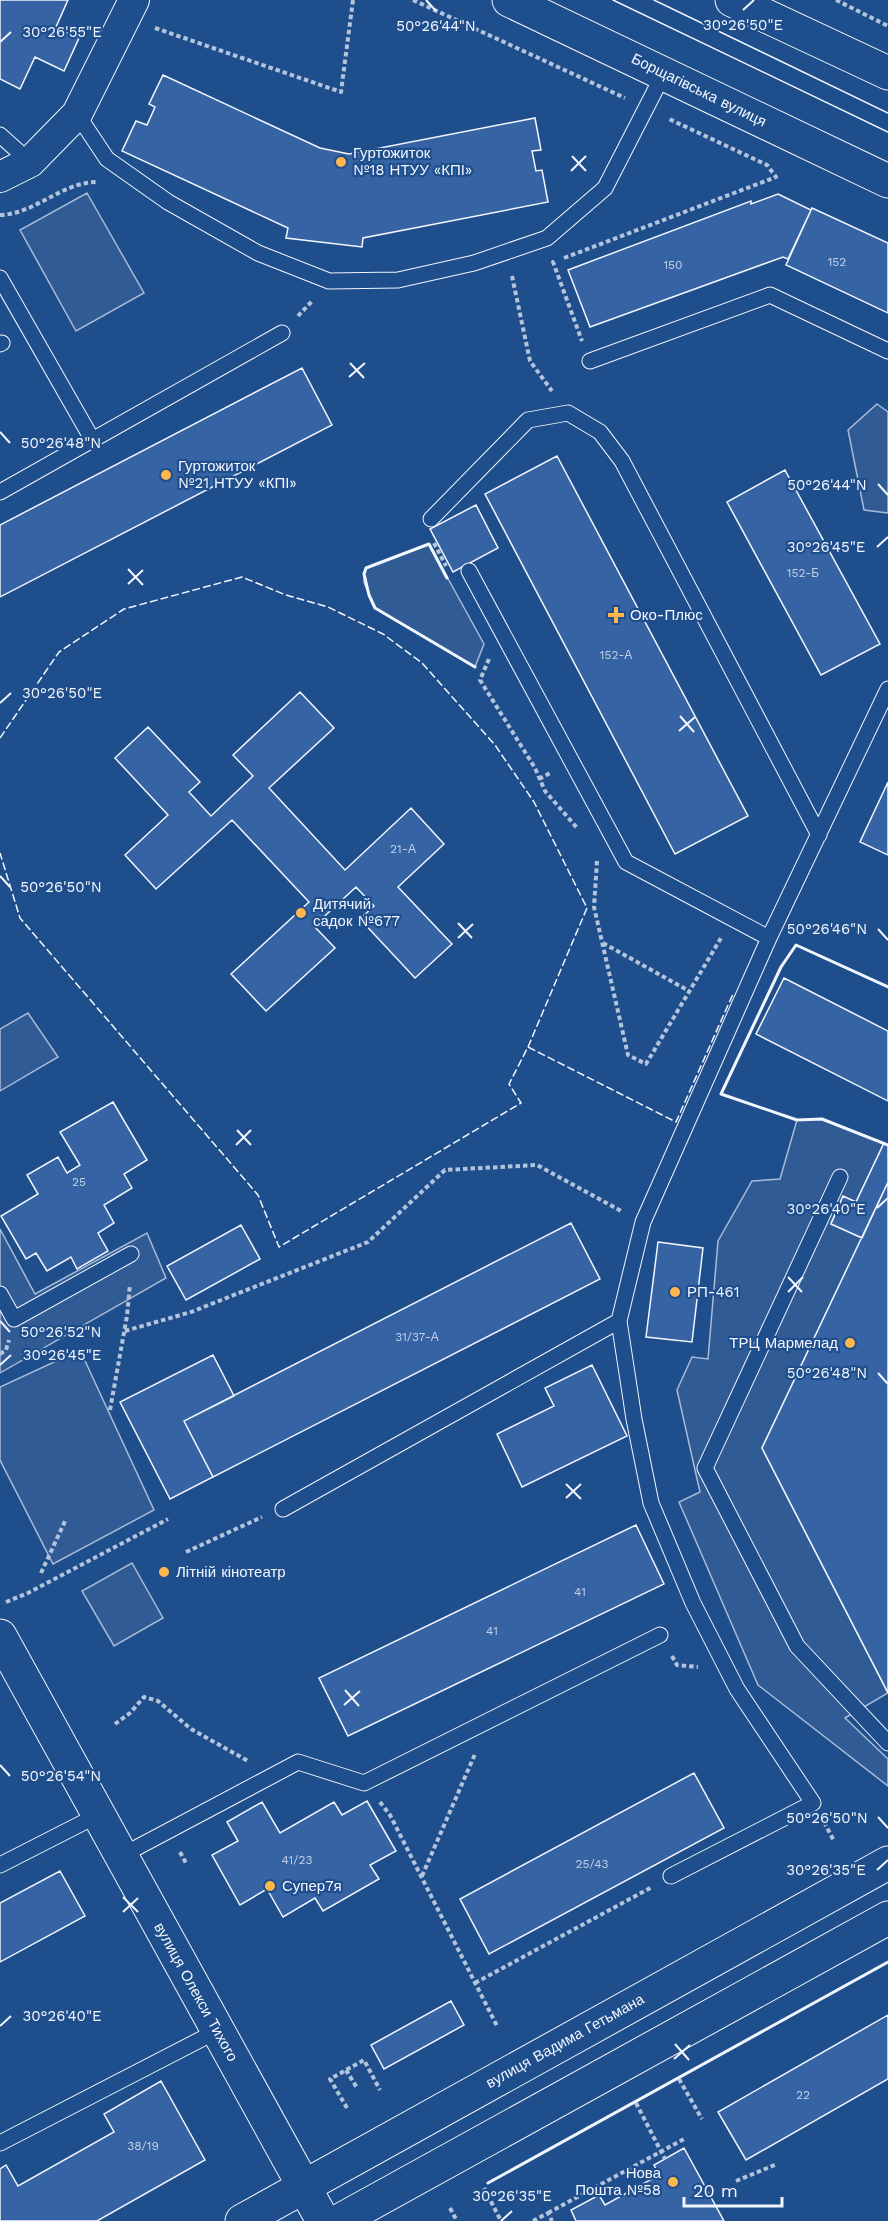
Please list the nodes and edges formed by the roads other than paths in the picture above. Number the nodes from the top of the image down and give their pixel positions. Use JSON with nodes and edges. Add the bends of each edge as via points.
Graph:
{"nodes":[{"id":1,"x":509,"y":0,"type":"edge"},
{"id":2,"x":732,"y":0,"type":"edge"},
{"id":3,"x":130,"y":9,"type":"edge"},
{"id":4,"x":664,"y":73,"type":"junction"},
{"id":5,"x":888,"y":73,"type":"edge"},
{"id":6,"x":77,"y":114,"type":"junction"},
{"id":7,"x":0,"y":135,"type":"edge"},
{"id":8,"x":30,"y":162,"type":"junction"},
{"id":9,"x":0,"y":177,"type":"edge"},
{"id":10,"x":888,"y":180,"type":"edge"},
{"id":11,"x":0,"y":278,"type":"edge"},
{"id":12,"x":282,"y":333,"type":"road end"},
{"id":13,"x":888,"y":351,"type":"edge"},
{"id":14,"x":590,"y":361,"type":"road end"},
{"id":15,"x":92,"y":440,"type":"junction"},
{"id":16,"x":0,"y":492,"type":"edge"},
{"id":17,"x":430,"y":526,"type":"road end"},
{"id":18,"x":469,"y":571,"type":"dead end"},
{"id":19,"x":888,"y":689,"type":"edge"},
{"id":20,"x":819,"y":835,"type":"junction"},
{"id":21,"x":769,"y":938,"type":"junction"},
{"id":22,"x":840,"y":1177,"type":"dead end"},
{"id":23,"x":131,"y":1254,"type":"dead end"},
{"id":24,"x":0,"y":1294,"type":"edge"},
{"id":25,"x":620,"y":1321,"type":"junction"},
{"id":26,"x":283,"y":1509,"type":"dead end"},
{"id":27,"x":660,"y":1635,"type":"dead end"},
{"id":28,"x":0,"y":1636,"type":"edge"},
{"id":29,"x":888,"y":1743,"type":"edge"},
{"id":30,"x":98,"y":1815,"type":"junction"},
{"id":31,"x":120,"y":1856,"type":"junction"},
{"id":32,"x":888,"y":1863,"type":"edge"},
{"id":33,"x":0,"y":1865,"type":"edge"},
{"id":34,"x":671,"y":1876,"type":"road end"},
{"id":35,"x":888,"y":1918,"type":"edge"},
{"id":36,"x":217,"y":2031,"type":"junction"},
{"id":37,"x":0,"y":2143,"type":"edge"},
{"id":38,"x":303,"y":2187,"type":"junction"},
{"id":39,"x":242,"y":2221,"type":"edge"},
{"id":40,"x":323,"y":2221,"type":"edge"},
{"id":41,"x":339,"y":2221,"type":"edge"}],
"edges":[{"from":1,"to":4,"type":"main road","name":"Борщагівська вулиця"},
{"from":2,"to":5,"type":"main road"},
{"from":3,"to":6,"type":"street"},
{"from":4,"to":6,"type":"lane","via":[[605,188],[548,238],[474,263],[398,280],[329,281],[258,253],[168,202],[107,159]]},
{"from":4,"to":10,"type":"main road","name":"Борщагівська вулиця"},
{"from":6,"to":8,"type":"street"},
{"from":7,"to":8,"type":"lane"},
{"from":8,"to":9,"type":"street"},
{"from":11,"to":15,"type":"lane"},
{"from":12,"to":15,"type":"lane"},
{"from":13,"to":14,"type":"lane","via":[[770,296]]},
{"from":15,"to":16,"type":"lane"},
{"from":17,"to":20,"type":"lane","via":[[528,420],[568,413],[600,432],[622,461]]},
{"from":18,"to":21,"type":"lane","via":[[626,862]]},
{"from":19,"to":20,"type":"lane"},
{"from":20,"to":21,"type":"lane"},
{"from":21,"to":25,"type":"lane","via":[[643,1222]]},
{"from":22,"to":29,"type":"lane","via":[[705,1468],[797,1646]]},
{"from":23,"to":24,"type":"lane","via":[[14,1319]]},
{"from":25,"to":26,"type":"lane"},
{"from":25,"to":34,"type":"lane","via":[[651,1503],[693,1603],[737,1689],[813,1803]]},
{"from":27,"to":31,"type":"lane","via":[[364,1783],[298,1762]]},
{"from":28,"to":30,"type":"main road","name":"вулиця Олекси Тихого"},
{"from":30,"to":31,"type":"main road","name":"вулиця Олекси Тихого"},
{"from":30,"to":33,"type":"lane"},
{"from":31,"to":36,"type":"main road","name":"вулиця Олекси Тихого"},
{"from":32,"to":38,"type":"main road","name":"вулиця Вадима Гетьмана"},
{"from":35,"to":41,"type":"main road"},
{"from":36,"to":37,"type":"lane"},
{"from":36,"to":38,"type":"main road","name":"вулиця Олекси Тихого"},
{"from":38,"to":39,"type":"main road","name":"вулиця Вадима Гетьмана"},
{"from":38,"to":40,"type":"main road","name":"вулиця Олекси Тихого"}]}
